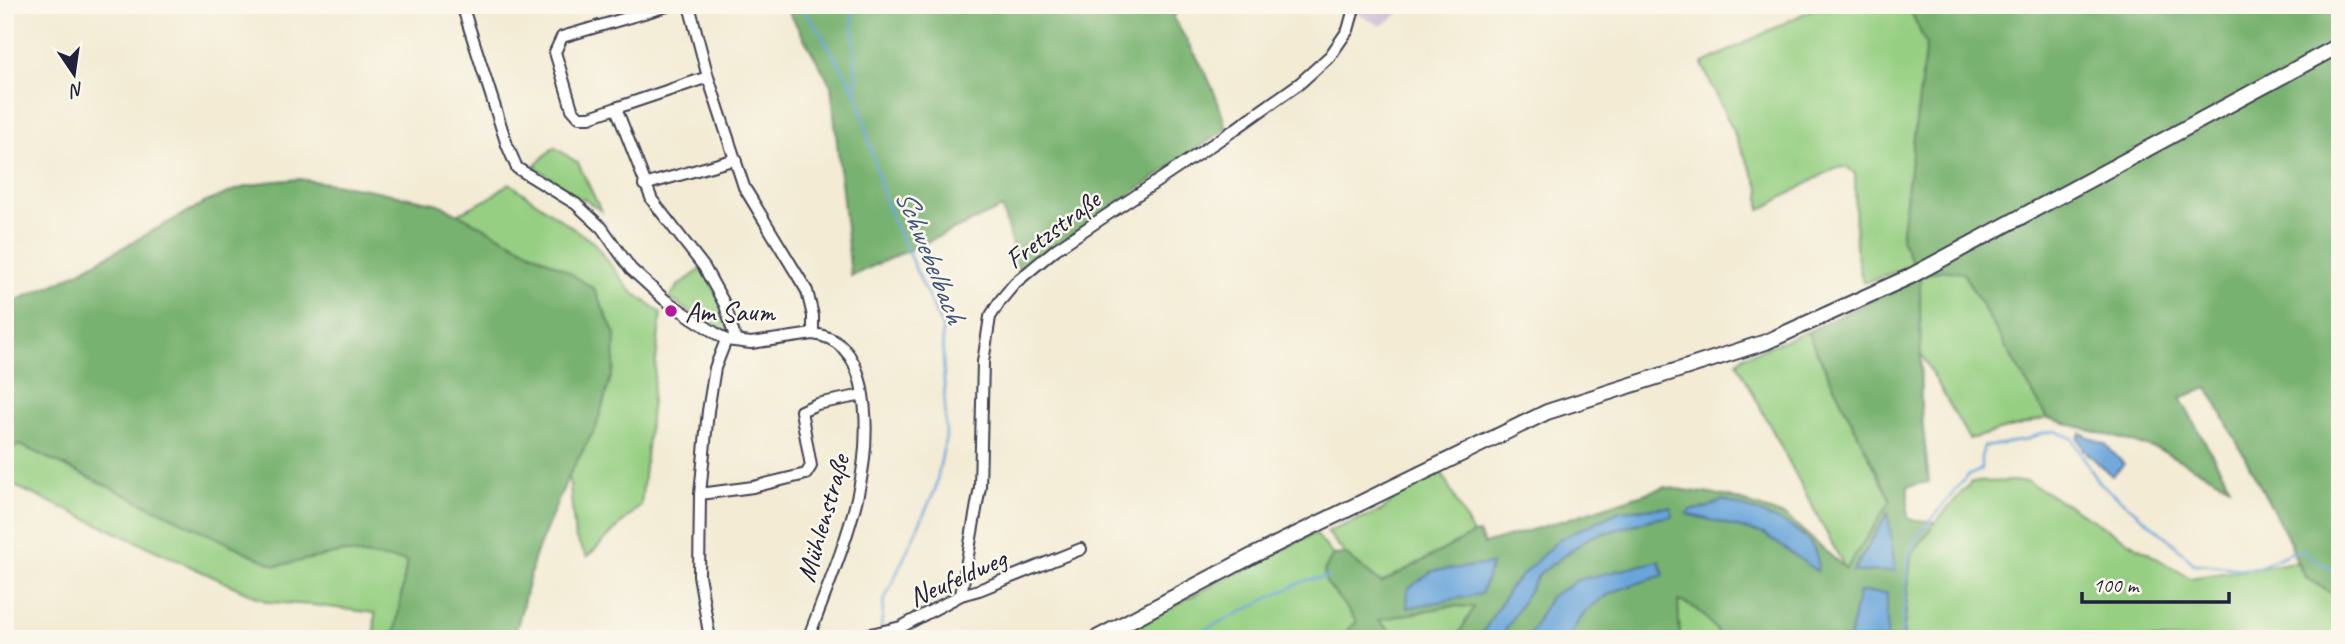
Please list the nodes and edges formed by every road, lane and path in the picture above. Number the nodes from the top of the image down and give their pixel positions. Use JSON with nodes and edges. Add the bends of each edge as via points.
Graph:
{"nodes":[{"id":1,"x":461,"y":5,"type":"edge"},
{"id":2,"x":671,"y":5,"type":"edge"},
{"id":3,"x":689,"y":5,"type":"edge"},
{"id":4,"x":1355,"y":5,"type":"edge"},
{"id":5,"x":2340,"y":45,"type":"edge"},
{"id":6,"x":708,"y":77,"type":"junction"},
{"id":7,"x":616,"y":108,"type":"junction"},
{"id":8,"x":736,"y":159,"type":"junction"},
{"id":9,"x":644,"y":184,"type":"junction"},
{"id":10,"x":813,"y":334,"type":"junction"},
{"id":11,"x":731,"y":341,"type":"junction"},
{"id":12,"x":863,"y":395,"type":"junction"},
{"id":13,"x":700,"y":494,"type":"junction"},
{"id":14,"x":1081,"y":549,"type":"dead end"},
{"id":15,"x":961,"y":595,"type":"junction"},
{"id":16,"x":710,"y":639,"type":"edge"},
{"id":17,"x":808,"y":639,"type":"edge"},
{"id":18,"x":849,"y":639,"type":"edge"},
{"id":19,"x":1095,"y":639,"type":"edge"}],
"edges":[{"from":1,"to":11,"type":"street","via":[[517,168],[576,204],[602,228],[631,269],[666,300]]},
{"from":2,"to":7,"type":"street","via":[[562,37],[555,52],[572,109],[579,117],[590,117]]},
{"from":3,"to":6,"type":"street"},
{"from":4,"to":15,"type":"street","name":"Fretzstraße","via":[[1348,30],[1330,56],[1300,83],[1056,249],[1015,284],[989,317],[980,487]]},
{"from":5,"to":19,"type":"main road","via":[[1909,277],[1766,342],[1547,412],[1252,556]]},
{"from":6,"to":7,"type":"street"},
{"from":6,"to":8,"type":"street"},
{"from":7,"to":9,"type":"street"},
{"from":8,"to":9,"type":"street"},
{"from":8,"to":10,"type":"street","via":[[744,187],[807,291]]},
{"from":9,"to":11,"type":"street","via":[[704,267],[724,305]]},
{"from":10,"to":11,"type":"street","via":[[751,343]]},
{"from":10,"to":12,"type":"street","name":"Mühlenstraße","via":[[826,336],[849,353]]},
{"from":11,"to":13,"type":"street","via":[[715,368]]},
{"from":12,"to":13,"type":"street","via":[[802,411],[811,466],[806,474]]},
{"from":12,"to":17,"type":"street","name":"Mühlenstraße","via":[[867,432],[859,492]]},
{"from":13,"to":16,"type":"street","via":[[699,575]]},
{"from":14,"to":15,"type":"street","name":"Neufeldweg"},
{"from":15,"to":18,"type":"street","name":"Neufeldweg","via":[[901,626]]}]}
